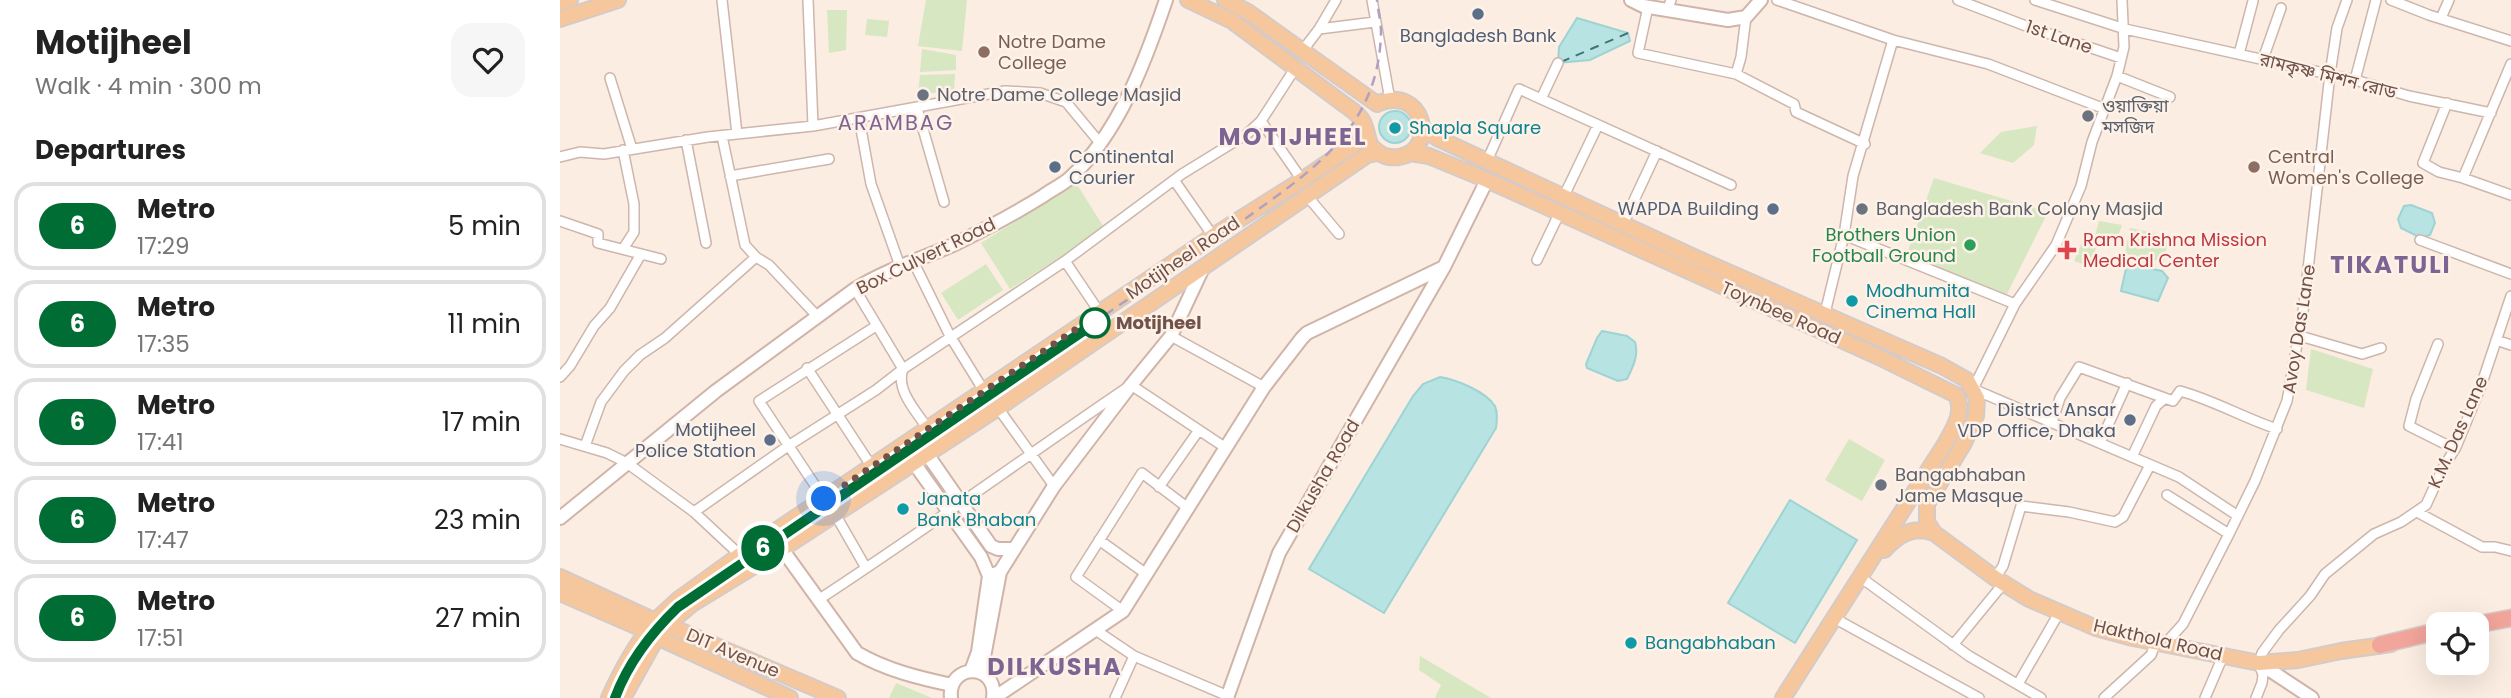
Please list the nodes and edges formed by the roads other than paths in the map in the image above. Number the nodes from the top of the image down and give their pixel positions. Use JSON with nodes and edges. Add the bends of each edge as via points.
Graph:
{"nodes":[{"id":1,"x":570,"y":0,"type":"edge"},
{"id":2,"x":618,"y":0,"type":"edge"},
{"id":3,"x":722,"y":0,"type":"edge"},
{"id":4,"x":808,"y":0,"type":"edge"},
{"id":5,"x":1166,"y":0,"type":"edge"},
{"id":6,"x":1188,"y":0,"type":"edge"},
{"id":7,"x":1225,"y":0,"type":"edge"},
{"id":8,"x":1336,"y":0,"type":"edge"},
{"id":9,"x":1372,"y":0,"type":"edge"},
{"id":10,"x":1631,"y":0,"type":"edge"},
{"id":11,"x":1761,"y":0,"type":"edge"},
{"id":12,"x":1777,"y":0,"type":"edge"},
{"id":13,"x":1958,"y":0,"type":"edge"},
{"id":14,"x":2035,"y":0,"type":"edge"},
{"id":15,"x":2123,"y":0,"type":"edge"},
{"id":16,"x":2347,"y":0,"type":"edge"},
{"id":17,"x":2376,"y":0,"type":"edge"},
{"id":18,"x":2391,"y":0,"type":"edge"},
{"id":19,"x":2449,"y":0,"type":"edge"},
{"id":20,"x":2253,"y":1,"type":"edge"},
{"id":21,"x":599,"y":3,"type":"edge"},
{"id":22,"x":560,"y":4,"type":"edge"},
{"id":23,"x":1669,"y":5,"type":"edge"},
{"id":24,"x":583,"y":6,"type":"edge"},
{"id":25,"x":1648,"y":7,"type":"junction"},
{"id":26,"x":2281,"y":8,"type":"dead end"},
{"id":27,"x":1746,"y":17,"type":"junction"},
{"id":28,"x":2441,"y":18,"type":"junction"},
{"id":29,"x":560,"y":19,"type":"edge"},
{"id":30,"x":1375,"y":22,"type":"junction"},
{"id":31,"x":1319,"y":29,"type":"junction"},
{"id":32,"x":2125,"y":29,"type":"junction"},
{"id":33,"x":1893,"y":40,"type":"junction"},
{"id":34,"x":2511,"y":41,"type":"edge"},
{"id":35,"x":1303,"y":50,"type":"junction"},
{"id":36,"x":2239,"y":54,"type":"junction"},
{"id":37,"x":2121,"y":58,"type":"junction"},
{"id":38,"x":2263,"y":59,"type":"junction"},
{"id":39,"x":1558,"y":63,"type":"dead end"},
{"id":40,"x":2511,"y":64,"type":"edge"},
{"id":41,"x":1296,"y":66,"type":"junction"},
{"id":42,"x":1736,"y":74,"type":"junction"},
{"id":43,"x":2330,"y":74,"type":"junction"},
{"id":44,"x":2117,"y":76,"type":"junction"},
{"id":45,"x":610,"y":78,"type":"dead end"},
{"id":46,"x":2355,"y":80,"type":"junction"},
{"id":47,"x":2170,"y":97,"type":"dead end"},
{"id":48,"x":1541,"y":99,"type":"junction"},
{"id":49,"x":1383,"y":102,"type":"junction"},
{"id":50,"x":2447,"y":103,"type":"junction"},
{"id":51,"x":917,"y":108,"type":"junction"},
{"id":52,"x":2105,"y":109,"type":"junction"},
{"id":53,"x":2491,"y":113,"type":"junction"},
{"id":54,"x":859,"y":118,"type":"junction"},
{"id":55,"x":1261,"y":121,"type":"junction"},
{"id":56,"x":1598,"y":125,"type":"junction"},
{"id":57,"x":813,"y":126,"type":"junction"},
{"id":58,"x":1365,"y":130,"type":"junction"},
{"id":59,"x":1427,"y":131,"type":"junction"},
{"id":60,"x":737,"y":134,"type":"junction"},
{"id":61,"x":722,"y":136,"type":"junction"},
{"id":62,"x":686,"y":140,"type":"junction"},
{"id":63,"x":1100,"y":143,"type":"junction"},
{"id":64,"x":1865,"y":144,"type":"junction"},
{"id":65,"x":628,"y":149,"type":"junction"},
{"id":66,"x":1657,"y":151,"type":"junction"},
{"id":67,"x":1378,"y":153,"type":"junction"},
{"id":68,"x":1416,"y":154,"type":"junction"},
{"id":69,"x":560,"y":157,"type":"edge"},
{"id":70,"x":829,"y":159,"type":"dead end"},
{"id":71,"x":1487,"y":161,"type":"junction"},
{"id":72,"x":730,"y":176,"type":"junction"},
{"id":73,"x":2463,"y":178,"type":"junction"},
{"id":74,"x":1174,"y":180,"type":"junction"},
{"id":75,"x":1302,"y":180,"type":"junction"},
{"id":76,"x":1487,"y":180,"type":"junction"},
{"id":77,"x":1731,"y":185,"type":"dead end"},
{"id":78,"x":2511,"y":195,"type":"edge"},
{"id":79,"x":1308,"y":197,"type":"junction"},
{"id":80,"x":1563,"y":198,"type":"junction"},
{"id":81,"x":944,"y":202,"type":"dead end"},
{"id":82,"x":1559,"y":214,"type":"junction"},
{"id":83,"x":560,"y":221,"type":"edge"},
{"id":84,"x":1623,"y":224,"type":"junction"},
{"id":85,"x":1339,"y":234,"type":"dead end"},
{"id":86,"x":1844,"y":235,"type":"junction"},
{"id":87,"x":1213,"y":236,"type":"junction"},
{"id":88,"x":2420,"y":240,"type":"dead end"},
{"id":89,"x":706,"y":243,"type":"dead end"},
{"id":90,"x":623,"y":249,"type":"junction"},
{"id":91,"x":641,"y":254,"type":"junction"},
{"id":92,"x":756,"y":257,"type":"junction"},
{"id":93,"x":661,"y":259,"type":"dead end"},
{"id":94,"x":1537,"y":260,"type":"dead end"},
{"id":95,"x":1065,"y":261,"type":"junction"},
{"id":96,"x":907,"y":264,"type":"junction"},
{"id":97,"x":1444,"y":267,"type":"junction"},
{"id":98,"x":1202,"y":270,"type":"junction"},
{"id":99,"x":2511,"y":274,"type":"edge"},
{"id":100,"x":855,"y":289,"type":"junction"},
{"id":101,"x":2511,"y":296,"type":"edge"},
{"id":102,"x":2015,"y":304,"type":"junction"},
{"id":103,"x":1100,"y":313,"type":"junction"},
{"id":104,"x":1825,"y":313,"type":"junction"},
{"id":105,"x":817,"y":316,"type":"junction"},
{"id":106,"x":876,"y":326,"type":"junction"},
{"id":107,"x":950,"y":336,"type":"junction"},
{"id":108,"x":1171,"y":336,"type":"junction"},
{"id":109,"x":2300,"y":336,"type":"junction"},
{"id":110,"x":2496,"y":340,"type":"junction"},
{"id":111,"x":1996,"y":343,"type":"junction"},
{"id":112,"x":2438,"y":344,"type":"dead end"},
{"id":113,"x":2511,"y":345,"type":"edge"},
{"id":114,"x":2381,"y":348,"type":"dead end"},
{"id":115,"x":807,"y":368,"type":"junction"},
{"id":116,"x":903,"y":369,"type":"junction"},
{"id":117,"x":1959,"y":375,"type":"junction"},
{"id":118,"x":560,"y":377,"type":"edge"},
{"id":119,"x":2127,"y":383,"type":"junction"},
{"id":120,"x":1131,"y":384,"type":"junction"},
{"id":121,"x":1265,"y":387,"type":"junction"},
{"id":122,"x":1973,"y":389,"type":"junction"},
{"id":123,"x":984,"y":391,"type":"junction"},
{"id":124,"x":2165,"y":398,"type":"junction"},
{"id":125,"x":998,"y":408,"type":"junction"},
{"id":126,"x":836,"y":415,"type":"junction"},
{"id":127,"x":2052,"y":423,"type":"junction"},
{"id":128,"x":928,"y":429,"type":"junction"},
{"id":129,"x":2277,"y":429,"type":"junction"},
{"id":130,"x":1199,"y":430,"type":"junction"},
{"id":131,"x":560,"y":439,"type":"edge"},
{"id":132,"x":909,"y":442,"type":"junction"},
{"id":133,"x":2100,"y":443,"type":"junction"},
{"id":134,"x":585,"y":446,"type":"junction"},
{"id":135,"x":788,"y":446,"type":"junction"},
{"id":136,"x":1226,"y":448,"type":"junction"},
{"id":137,"x":2455,"y":449,"type":"junction"},
{"id":138,"x":927,"y":454,"type":"junction"},
{"id":139,"x":1029,"y":454,"type":"junction"},
{"id":140,"x":2132,"y":457,"type":"junction"},
{"id":141,"x":627,"y":463,"type":"junction"},
{"id":142,"x":914,"y":463,"type":"junction"},
{"id":143,"x":2150,"y":465,"type":"junction"},
{"id":144,"x":872,"y":467,"type":"junction"},
{"id":145,"x":1054,"y":486,"type":"junction"},
{"id":146,"x":1160,"y":487,"type":"junction"},
{"id":147,"x":1914,"y":492,"type":"junction"},
{"id":148,"x":2167,"y":495,"type":"dead end"},
{"id":149,"x":824,"y":499,"type":"junction"},
{"id":150,"x":963,"y":503,"type":"junction"},
{"id":151,"x":1927,"y":504,"type":"junction"},
{"id":152,"x":1188,"y":508,"type":"junction"},
{"id":153,"x":694,"y":512,"type":"junction"},
{"id":154,"x":951,"y":512,"type":"junction"},
{"id":155,"x":2417,"y":512,"type":"junction"},
{"id":156,"x":835,"y":514,"type":"junction"},
{"id":157,"x":2238,"y":516,"type":"junction"},
{"id":158,"x":560,"y":518,"type":"edge"},
{"id":159,"x":1934,"y":533,"type":"junction"},
{"id":160,"x":2229,"y":534,"type":"junction"},
{"id":161,"x":1099,"y":540,"type":"junction"},
{"id":162,"x":782,"y":549,"type":"junction"},
{"id":163,"x":1014,"y":550,"type":"junction"},
{"id":164,"x":2511,"y":551,"type":"edge"},
{"id":165,"x":740,"y":555,"type":"junction"},
{"id":166,"x":866,"y":568,"type":"junction"},
{"id":167,"x":1146,"y":573,"type":"junction"},
{"id":168,"x":994,"y":574,"type":"junction"},
{"id":169,"x":560,"y":577,"type":"edge"},
{"id":170,"x":1860,"y":577,"type":"junction"},
{"id":171,"x":1999,"y":581,"type":"junction"},
{"id":172,"x":560,"y":593,"type":"edge"},
{"id":173,"x":818,"y":600,"type":"junction"},
{"id":174,"x":1123,"y":611,"type":"junction"},
{"id":175,"x":2059,"y":613,"type":"junction"},
{"id":176,"x":1834,"y":618,"type":"junction"},
{"id":177,"x":2511,"y":618,"type":"edge"},
{"id":178,"x":2489,"y":622,"type":"edge"},
{"id":179,"x":2511,"y":626,"type":"edge"},
{"id":180,"x":656,"y":628,"type":"junction"},
{"id":181,"x":2489,"y":630,"type":"edge"},
{"id":182,"x":1097,"y":631,"type":"junction"},
{"id":183,"x":2426,"y":634,"type":"edge"},
{"id":184,"x":2165,"y":640,"type":"junction"},
{"id":185,"x":2426,"y":640,"type":"edge"},
{"id":186,"x":2386,"y":643,"type":"junction"},
{"id":187,"x":1953,"y":645,"type":"junction"},
{"id":188,"x":1134,"y":656,"type":"junction"},
{"id":189,"x":2223,"y":656,"type":"junction"},
{"id":190,"x":2259,"y":663,"type":"junction"},
{"id":191,"x":976,"y":672,"type":"junction"},
{"id":192,"x":2018,"y":684,"type":"junction"},
{"id":193,"x":952,"y":692,"type":"edge"},
{"id":194,"x":1120,"y":697,"type":"edge"},
{"id":195,"x":1227,"y":697,"type":"edge"},
{"id":196,"x":609,"y":698,"type":"edge"},
{"id":197,"x":623,"y":698,"type":"edge"},
{"id":198,"x":790,"y":698,"type":"edge"},
{"id":199,"x":838,"y":698,"type":"edge"},
{"id":200,"x":994,"y":698,"type":"edge"},
{"id":201,"x":1783,"y":698,"type":"edge"},
{"id":202,"x":1979,"y":698,"type":"edge"},
{"id":203,"x":2041,"y":698,"type":"edge"},
{"id":204,"x":2104,"y":698,"type":"edge"},
{"id":205,"x":2205,"y":698,"type":"edge"},
{"id":206,"x":2256,"y":698,"type":"edge"},
{"id":207,"x":2312,"y":698,"type":"edge"}],
"edges":[{"from":1,"to":22,"type":"main road"},
{"from":2,"to":21,"type":"main road"},
{"from":3,"to":60,"type":"street"},
{"from":4,"to":57,"type":"street"},
{"from":5,"to":63,"type":"street","name":"Box Culvert Road","via":[[1142,63]]},
{"from":6,"to":41,"type":"main road","via":[[1232,21]]},
{"from":7,"to":35,"type":"main road"},
{"from":8,"to":31,"type":"street"},
{"from":9,"to":30,"type":"street"},
{"from":10,"to":25,"type":"street"},
{"from":11,"to":27,"type":"street"},
{"from":12,"to":33,"type":"street"},
{"from":13,"to":37,"type":"street","name":"1st Lane"},
{"from":14,"to":32,"type":"street","name":"রামকৃষ্ণ মিশন রোড"},
{"from":15,"to":32,"type":"street"},
{"from":16,"to":43,"type":"street","name":"Avoy Das Lane","via":[[2337,27]]},
{"from":17,"to":46,"type":"street"},
{"from":18,"to":28,"type":"street"},
{"from":19,"to":28,"type":"street"},
{"from":20,"to":36,"type":"street"},
{"from":21,"to":24,"type":"main road"},
{"from":23,"to":25,"type":"street"},
{"from":23,"to":27,"type":"street","via":[[1728,20]]},
{"from":24,"to":29,"type":"main road"},
{"from":25,"to":42,"type":"street","via":[[1638,53]]},
{"from":26,"to":38,"type":"street"},
{"from":27,"to":42,"type":"street"},
{"from":28,"to":34,"type":"street"},
{"from":30,"to":31,"type":"street"},
{"from":30,"to":49,"type":"street"},
{"from":31,"to":35,"type":"street"},
{"from":32,"to":36,"type":"street","name":"রামকৃষ্ণ মিশন রোড"},
{"from":32,"to":37,"type":"street"},
{"from":33,"to":52,"type":"street","via":[[1988,64]]},
{"from":33,"to":64,"type":"street"},
{"from":35,"to":49,"type":"main road"},
{"from":36,"to":38,"type":"street","name":"রামকৃষ্ণ মিশন রোড"},
{"from":37,"to":44,"type":"street"},
{"from":38,"to":43,"type":"street","name":"রামকৃষ্ণ মিশন রোড"},
{"from":39,"to":48,"type":"street"},
{"from":40,"to":53,"type":"street"},
{"from":41,"to":55,"type":"street"},
{"from":41,"to":58,"type":"main road","via":[[1352,110]]},
{"from":42,"to":64,"type":"street","via":[[1794,104],[1796,111]]},
{"from":43,"to":46,"type":"street","name":"রামকৃষ্ণ মিশন রোড"},
{"from":43,"to":109,"type":"street","name":"Avoy Das Lane"},
{"from":44,"to":47,"type":"street"},
{"from":44,"to":52,"type":"street"},
{"from":45,"to":65,"type":"street"},
{"from":46,"to":50,"type":"street","name":"রামকৃষ্ণ মিশন রোড"},
{"from":48,"to":56,"type":"street"},
{"from":48,"to":71,"type":"street","via":[[1519,89]]},
{"from":49,"to":59,"type":"main road","via":[[1399,100],[1414,108]]},
{"from":50,"to":53,"type":"street","name":"রামকৃষ্ণ মিশন রোড"},
{"from":50,"to":73,"type":"street","via":[[2423,163]]},
{"from":51,"to":54,"type":"street"},
{"from":51,"to":63,"type":"street","via":[[1005,91],[1040,93],[1066,102]]},
{"from":51,"to":81,"type":"street"},
{"from":52,"to":102,"type":"street","via":[[2065,228]]},
{"from":53,"to":73,"type":"street"},
{"from":54,"to":57,"type":"street"},
{"from":54,"to":96,"type":"street","via":[[871,184]]},
{"from":55,"to":74,"type":"street"},
{"from":55,"to":75,"type":"street"},
{"from":56,"to":66,"type":"street"},
{"from":56,"to":80,"type":"street"},
{"from":57,"to":60,"type":"street"},
{"from":58,"to":67,"type":"main road"},
{"from":58,"to":75,"type":"main road","name":"Motijheel Road","via":[[1360,140]]},
{"from":59,"to":68,"type":"main road"},
{"from":59,"to":71,"type":"main road","name":"Toynbee Road"},
{"from":60,"to":61,"type":"street"},
{"from":61,"to":62,"type":"street"},
{"from":61,"to":72,"type":"street"},
{"from":62,"to":65,"type":"street"},
{"from":62,"to":89,"type":"street"},
{"from":63,"to":96,"type":"street","name":"Box Culvert Road","via":[[1069,178],[1022,209]]},
{"from":64,"to":86,"type":"street","via":[[1853,176]]},
{"from":65,"to":69,"type":"street"},
{"from":65,"to":90,"type":"street","via":[[634,232]]},
{"from":66,"to":77,"type":"street"},
{"from":66,"to":84,"type":"street"},
{"from":67,"to":68,"type":"main road","via":[[1395,158]]},
{"from":67,"to":79,"type":"main road","name":"Motijheel Road","via":[[1367,155]]},
{"from":68,"to":76,"type":"main road","name":"Toynbee Road"},
{"from":70,"to":72,"type":"street"},
{"from":71,"to":80,"type":"main road","name":"Toynbee Road"},
{"from":72,"to":92,"type":"street","via":[[745,245]]},
{"from":73,"to":78,"type":"street"},
{"from":74,"to":87,"type":"street"},
{"from":74,"to":95,"type":"street"},
{"from":75,"to":87,"type":"main road","name":"Motijheel Road"},
{"from":76,"to":82,"type":"main road","name":"Toynbee Road"},
{"from":76,"to":97,"type":"street","name":"Dilkusha Road"},
{"from":79,"to":85,"type":"street"},
{"from":79,"to":98,"type":"main road","name":"Motijheel Road"},
{"from":80,"to":84,"type":"main road","name":"Toynbee Road"},
{"from":82,"to":94,"type":"street"},
{"from":82,"to":147,"type":"main road","name":"Toynbee Road","via":[[1950,391],[1960,402],[1958,419]]},
{"from":83,"to":90,"type":"street","via":[[598,234],[597,243]]},
{"from":84,"to":104,"type":"main road","name":"Toynbee Road"},
{"from":86,"to":102,"type":"street"},
{"from":86,"to":104,"type":"street"},
{"from":87,"to":103,"type":"main road","name":"Motijheel Road"},
{"from":88,"to":99,"type":"street"},
{"from":90,"to":91,"type":"street"},
{"from":91,"to":93,"type":"street"},
{"from":91,"to":118,"type":"street","via":[[610,308]]},
{"from":92,"to":105,"type":"street"},
{"from":92,"to":134,"type":"street","via":[[624,371],[601,402]]},
{"from":95,"to":103,"type":"street"},
{"from":95,"to":107,"type":"street"},
{"from":96,"to":100,"type":"street","name":"Box Culvert Road"},
{"from":96,"to":107,"type":"street"},
{"from":97,"to":121,"type":"street","via":[[1307,333]]},
{"from":97,"to":195,"type":"street","name":"Dilkusha Road","via":[[1279,553]]},
{"from":98,"to":108,"type":"street"},
{"from":98,"to":125,"type":"main road","name":"Motijheel Road"},
{"from":100,"to":105,"type":"street","name":"Box Culvert Road"},
{"from":100,"to":106,"type":"street"},
{"from":101,"to":110,"type":"street","name":"K.M. Das Lane"},
{"from":102,"to":111,"type":"street"},
{"from":103,"to":123,"type":"main road","name":"Motijheel Road"},
{"from":104,"to":117,"type":"main road","name":"Toynbee Road"},
{"from":105,"to":141,"type":"street","name":"Box Culvert Road"},
{"from":106,"to":115,"type":"street"},
{"from":106,"to":116,"type":"street"},
{"from":107,"to":116,"type":"street"},
{"from":107,"to":123,"type":"street"},
{"from":108,"to":120,"type":"street"},
{"from":108,"to":121,"type":"street"},
{"from":109,"to":114,"type":"street","via":[[2362,354]]},
{"from":109,"to":129,"type":"street","name":"Avoy Das Lane"},
{"from":110,"to":113,"type":"street"},
{"from":110,"to":137,"type":"street","name":"K.M. Das Lane"},
{"from":111,"to":117,"type":"street","via":[[1976,373]]},
{"from":111,"to":122,"type":"street"},
{"from":112,"to":137,"type":"street","via":[[2409,426]]},
{"from":115,"to":126,"type":"street"},
{"from":115,"to":135,"type":"street","via":[[759,401]]},
{"from":116,"to":126,"type":"street"},
{"from":116,"to":128,"type":"street","via":[[901,387]]},
{"from":117,"to":122,"type":"main road","name":"Toynbee Road"},
{"from":119,"to":124,"type":"street"},
{"from":119,"to":127,"type":"street","via":[[2079,367],[2060,398]]},
{"from":119,"to":133,"type":"street"},
{"from":120,"to":130,"type":"street"},
{"from":120,"to":139,"type":"street"},
{"from":120,"to":145,"type":"street"},
{"from":121,"to":136,"type":"street"},
{"from":122,"to":127,"type":"street"},
{"from":122,"to":151,"type":"main road","via":[[1978,402],[1975,420]]},
{"from":123,"to":128,"type":"main road","name":"Motijheel Road"},
{"from":124,"to":129,"type":"street","via":[[2173,401],[2180,391],[2196,395]]},
{"from":124,"to":140,"type":"street","via":[[2156,406]]},
{"from":125,"to":138,"type":"main road","name":"Motijheel Road"},
{"from":125,"to":139,"type":"street"},
{"from":126,"to":135,"type":"street"},
{"from":126,"to":144,"type":"street"},
{"from":127,"to":133,"type":"street"},
{"from":128,"to":132,"type":"main road","name":"Motijheel Road"},
{"from":129,"to":157,"type":"street","name":"Avoy Das Lane"},
{"from":130,"to":136,"type":"street"},
{"from":130,"to":146,"type":"street"},
{"from":131,"to":134,"type":"street"},
{"from":132,"to":138,"type":"main road"},
{"from":132,"to":142,"type":"main road"},
{"from":132,"to":144,"type":"main road","name":"Motijheel Road"},
{"from":133,"to":140,"type":"street"},
{"from":134,"to":141,"type":"street"},
{"from":135,"to":149,"type":"street"},
{"from":135,"to":153,"type":"street"},
{"from":136,"to":152,"type":"street"},
{"from":137,"to":155,"type":"street","name":"K.M. Das Lane","via":[[2426,505]]},
{"from":138,"to":142,"type":"main road","name":"Motijheel Road"},
{"from":138,"to":150,"type":"street"},
{"from":139,"to":145,"type":"street"},
{"from":139,"to":150,"type":"street"},
{"from":140,"to":143,"type":"street"},
{"from":141,"to":153,"type":"street"},
{"from":141,"to":158,"type":"street","name":"Box Culvert Road"},
{"from":142,"to":154,"type":"street"},
{"from":142,"to":156,"type":"main road","name":"Motijheel Road"},
{"from":143,"to":157,"type":"street","via":[[2179,477]]},
{"from":143,"to":171,"type":"street","via":[[2123,517],[2115,522],[2021,506]]},
{"from":144,"to":149,"type":"main road","name":"Motijheel Road"},
{"from":145,"to":163,"type":"street"},
{"from":146,"to":152,"type":"street"},
{"from":146,"to":161,"type":"street","via":[[1142,473]]},
{"from":147,"to":151,"type":"main road","via":[[1916,505]]},
{"from":147,"to":170,"type":"main road","name":"Toynbee Road"},
{"from":148,"to":160,"type":"street"},
{"from":149,"to":165,"type":"main road","name":"Motijheel Road"},
{"from":150,"to":154,"type":"street"},
{"from":150,"to":163,"type":"street","via":[[991,546]]},
{"from":151,"to":159,"type":"main road","via":[[1927,522]]},
{"from":152,"to":167,"type":"street"},
{"from":153,"to":165,"type":"street"},
{"from":154,"to":166,"type":"street"},
{"from":154,"to":168,"type":"street"},
{"from":155,"to":164,"type":"street","via":[[2482,547]]},
{"from":155,"to":190,"type":"street","name":"K.M. Das Lane","via":[[2374,534],[2325,574],[2267,644]]},
{"from":156,"to":162,"type":"main road","name":"Motijheel Road"},
{"from":156,"to":166,"type":"street"},
{"from":157,"to":160,"type":"street","name":"Avoy Das Lane"},
{"from":159,"to":170,"type":"main road","via":[[1914,530],[1901,535]]},
{"from":159,"to":171,"type":"main road","name":"Hakthola Road"},
{"from":160,"to":184,"type":"street","name":"Avoy Das Lane","via":[[2183,624]]},
{"from":161,"to":167,"type":"street"},
{"from":161,"to":174,"type":"street","via":[[1076,577]]},
{"from":162,"to":173,"type":"street"},
{"from":162,"to":180,"type":"main road","name":"Motijheel Road"},
{"from":163,"to":168,"type":"street"},
{"from":165,"to":180,"type":"main road","name":"Motijheel Road","via":[[679,599]]},
{"from":166,"to":173,"type":"street"},
{"from":167,"to":174,"type":"street"},
{"from":168,"to":191,"type":"street"},
{"from":169,"to":180,"type":"main road"},
{"from":170,"to":176,"type":"main road"},
{"from":170,"to":187,"type":"street"},
{"from":171,"to":175,"type":"main road","name":"Hakthola Road"},
{"from":171,"to":187,"type":"street"},
{"from":172,"to":180,"type":"main road"},
{"from":173,"to":193,"type":"street","via":[[857,653]]},
{"from":174,"to":182,"type":"street"},
{"from":175,"to":184,"type":"main road","name":"Hakthola Road","via":[[2096,628]]},
{"from":175,"to":192,"type":"street"},
{"from":176,"to":201,"type":"main road"},
{"from":176,"to":202,"type":"street"},
{"from":177,"to":178,"type":"highway"},
{"from":179,"to":181,"type":"main road"},
{"from":180,"to":196,"type":"main road","via":[[625,665]]},
{"from":180,"to":197,"type":"main road"},
{"from":180,"to":198,"type":"main road","name":"DIT Avenue"},
{"from":180,"to":199,"type":"main road","name":"DIT Avenue"},
{"from":182,"to":188,"type":"street","name":"Dilkusha Road"},
{"from":182,"to":200,"type":"street"},
{"from":183,"to":186,"type":"highway"},
{"from":184,"to":189,"type":"main road","name":"Hakthola Road"},
{"from":184,"to":204,"type":"street","name":"Avoy Das Lane"},
{"from":185,"to":186,"type":"main road","name":"Hakthola Road"},
{"from":186,"to":190,"type":"main road","name":"Hakthola Road"},
{"from":187,"to":192,"type":"street"},
{"from":188,"to":194,"type":"street"},
{"from":188,"to":195,"type":"street","name":"Dilkusha Road"},
{"from":189,"to":190,"type":"main road","name":"Hakthola Road"},
{"from":189,"to":205,"type":"street"},
{"from":190,"to":206,"type":"street","via":[[2263,675]]},
{"from":190,"to":207,"type":"street"},
{"from":191,"to":193,"type":"street","via":[[959,675]]},
{"from":191,"to":200,"type":"street","via":[[993,686]]},
{"from":192,"to":203,"type":"street"}]}
